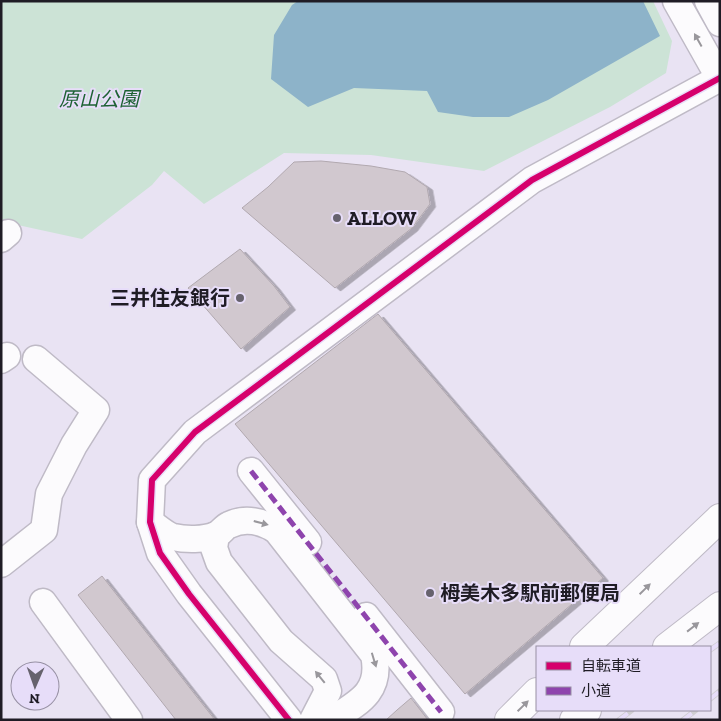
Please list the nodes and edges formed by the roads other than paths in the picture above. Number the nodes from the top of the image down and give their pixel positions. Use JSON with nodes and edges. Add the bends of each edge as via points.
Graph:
{"nodes":[{"id":1,"x":676,"y":1,"type":"edge"},
{"id":2,"x":708,"y":1,"type":"edge"},
{"id":3,"x":720,"y":23,"type":"edge"},
{"id":4,"x":720,"y":78,"type":"edge"},
{"id":5,"x":36,"y":359,"type":"dead end"},
{"id":6,"x":251,"y":472,"type":"dead end"},
{"id":7,"x":720,"y":518,"type":"edge"},
{"id":8,"x":150,"y":522,"type":"junction"},
{"id":9,"x":216,"y":535,"type":"junction"},
{"id":10,"x":1,"y":564,"type":"edge"},
{"id":11,"x":42,"y":602,"type":"dead end"},
{"id":12,"x":720,"y":606,"type":"edge"},
{"id":13,"x":585,"y":646,"type":"edge"},
{"id":14,"x":668,"y":646,"type":"edge"},
{"id":15,"x":536,"y":693,"type":"edge"},
{"id":16,"x":586,"y":711,"type":"edge"},
{"id":17,"x":441,"y":712,"type":"dead end"},
{"id":18,"x":129,"y":720,"type":"edge"},
{"id":19,"x":289,"y":720,"type":"edge"},
{"id":20,"x":313,"y":720,"type":"edge"},
{"id":21,"x":331,"y":720,"type":"edge"},
{"id":22,"x":509,"y":720,"type":"edge"},
{"id":23,"x":574,"y":720,"type":"edge"}],
"edges":[{"from":4,"to":1,"type":"street","one_way":true},
{"from":2,"to":3,"type":"street"},
{"from":4,"to":8,"type":"street","via":[[532,180],[195,432],[152,480]]},
{"from":5,"to":10,"type":"street","via":[[96,410],[49,494],[44,530]]},
{"from":6,"to":17,"type":"street"},
{"from":13,"to":7,"type":"main road","one_way":true},
{"from":8,"to":9,"type":"street","via":[[172,537],[193,539]]},
{"from":8,"to":19,"type":"street","via":[[160,553]]},
{"from":20,"to":9,"type":"street","one_way":true,"via":[[328,691],[324,679],[281,641],[219,562],[214,548]]},
{"from":9,"to":21,"type":"street","one_way":true,"via":[[229,525],[242,521],[256,521],[273,528],[366,643],[374,656],[375,680],[369,693]]},
{"from":11,"to":18,"type":"street"},
{"from":14,"to":12,"type":"main road","one_way":true},
{"from":22,"to":15,"type":"main road","one_way":true},
{"from":16,"to":23,"type":"main road"}]}
